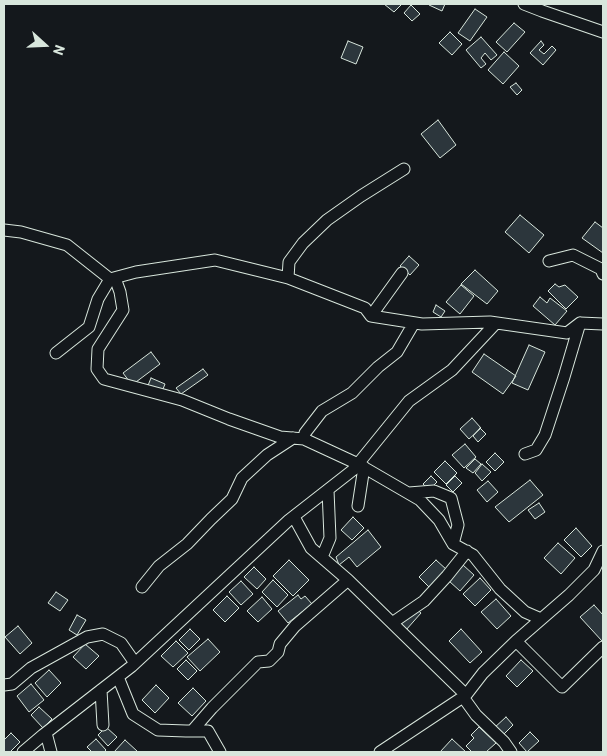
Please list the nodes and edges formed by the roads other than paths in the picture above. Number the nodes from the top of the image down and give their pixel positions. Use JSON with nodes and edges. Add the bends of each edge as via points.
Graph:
{"nodes":[{"id":1,"x":524,"y":4,"type":"edge"},
{"id":2,"x":603,"y":32,"type":"edge"},
{"id":3,"x":404,"y":169,"type":"dead end"},
{"id":4,"x":4,"y":230,"type":"edge"},
{"id":5,"x":549,"y":261,"type":"dead end"},
{"id":6,"x":402,"y":273,"type":"dead end"},
{"id":7,"x":603,"y":274,"type":"edge"},
{"id":8,"x":113,"y":278,"type":"junction"},
{"id":9,"x":288,"y":278,"type":"junction"},
{"id":10,"x":371,"y":316,"type":"junction"},
{"id":11,"x":414,"y":323,"type":"junction"},
{"id":12,"x":496,"y":323,"type":"junction"},
{"id":13,"x":580,"y":323,"type":"junction"},
{"id":14,"x":603,"y":324,"type":"edge"},
{"id":15,"x":56,"y":353,"type":"dead end"},
{"id":16,"x":299,"y":438,"type":"junction"},
{"id":17,"x":525,"y":454,"type":"dead end"},
{"id":18,"x":361,"y":466,"type":"junction"},
{"id":19,"x":328,"y":490,"type":"junction"},
{"id":20,"x":408,"y":493,"type":"junction"},
{"id":21,"x":358,"y":506,"type":"dead end"},
{"id":22,"x":294,"y":517,"type":"junction"},
{"id":23,"x":453,"y":544,"type":"junction"},
{"id":24,"x":603,"y":551,"type":"edge"},
{"id":25,"x":467,"y":552,"type":"junction"},
{"id":26,"x":322,"y":557,"type":"junction"},
{"id":27,"x":600,"y":568,"type":"edge"},
{"id":28,"x":348,"y":580,"type":"junction"},
{"id":29,"x":142,"y":587,"type":"dead end"},
{"id":30,"x":541,"y":619,"type":"junction"},
{"id":31,"x":392,"y":623,"type":"junction"},
{"id":32,"x":516,"y":641,"type":"junction"},
{"id":33,"x":603,"y":647,"type":"edge"},
{"id":34,"x":135,"y":663,"type":"junction"},
{"id":35,"x":118,"y":677,"type":"junction"},
{"id":36,"x":4,"y":685,"type":"edge"},
{"id":37,"x":101,"y":690,"type":"junction"},
{"id":38,"x":464,"y":696,"type":"junction"},
{"id":39,"x":103,"y":725,"type":"dead end"},
{"id":40,"x":192,"y":731,"type":"junction"},
{"id":41,"x":46,"y":733,"type":"junction"},
{"id":42,"x":24,"y":752,"type":"edge"},
{"id":43,"x":51,"y":752,"type":"edge"},
{"id":44,"x":220,"y":752,"type":"edge"},
{"id":45,"x":380,"y":752,"type":"edge"},
{"id":46,"x":510,"y":752,"type":"edge"}],
"edges":[{"from":1,"to":2,"type":"street"},
{"from":3,"to":9,"type":"street","via":[[327,220],[302,243],[290,262]]},
{"from":4,"to":8,"type":"street","via":[[67,245]]},
{"from":5,"to":7,"type":"street","via":[[573,255],[600,269]]},
{"from":6,"to":10,"type":"street"},
{"from":8,"to":9,"type":"street","via":[[215,260]]},
{"from":8,"to":15,"type":"street","via":[[98,299],[89,327]]},
{"from":8,"to":16,"type":"street","via":[[120,292],[123,310],[98,349],[97,368],[104,378],[182,400],[280,437]]},
{"from":9,"to":10,"type":"street","via":[[365,308]]},
{"from":10,"to":11,"type":"street"},
{"from":11,"to":12,"type":"street"},
{"from":11,"to":16,"type":"street","via":[[397,352],[352,393],[322,411]]},
{"from":12,"to":13,"type":"street","via":[[567,333]]},
{"from":12,"to":18,"type":"street","via":[[452,370],[409,401]]},
{"from":13,"to":14,"type":"street"},
{"from":13,"to":17,"type":"street","via":[[545,435],[536,450]]},
{"from":16,"to":18,"type":"street"},
{"from":16,"to":29,"type":"street","via":[[267,455],[242,478],[232,499],[187,544],[159,566]]},
{"from":18,"to":19,"type":"street"},
{"from":18,"to":20,"type":"street"},
{"from":18,"to":21,"type":"street"},
{"from":19,"to":22,"type":"street"},
{"from":19,"to":26,"type":"street","via":[[330,538]]},
{"from":20,"to":23,"type":"street","via":[[420,500],[439,520]]},
{"from":20,"to":23,"type":"street","via":[[434,491],[451,498],[458,526]]},
{"from":22,"to":26,"type":"street","via":[[311,548]]},
{"from":22,"to":34,"type":"street"},
{"from":23,"to":25,"type":"street"},
{"from":24,"to":27,"type":"street"},
{"from":25,"to":30,"type":"street","via":[[473,555],[500,590],[525,612]]},
{"from":25,"to":31,"type":"street","via":[[424,601]]},
{"from":26,"to":28,"type":"street"},
{"from":27,"to":30,"type":"street"},
{"from":28,"to":31,"type":"street"},
{"from":28,"to":40,"type":"street","via":[[294,626],[270,661],[258,662]]},
{"from":30,"to":32,"type":"street"},
{"from":31,"to":38,"type":"street"},
{"from":32,"to":33,"type":"street","via":[[562,687]]},
{"from":32,"to":38,"type":"street"},
{"from":34,"to":35,"type":"street"},
{"from":34,"to":36,"type":"street","via":[[121,643],[103,634],[87,637],[31,668],[12,684]]},
{"from":35,"to":37,"type":"street"},
{"from":35,"to":40,"type":"street","via":[[133,714],[158,730]]},
{"from":37,"to":39,"type":"street"},
{"from":37,"to":41,"type":"street"},
{"from":38,"to":45,"type":"street"},
{"from":38,"to":46,"type":"street","via":[[476,715]]},
{"from":40,"to":44,"type":"street","via":[[208,731]]},
{"from":41,"to":42,"type":"street"},
{"from":41,"to":43,"type":"street"}]}
